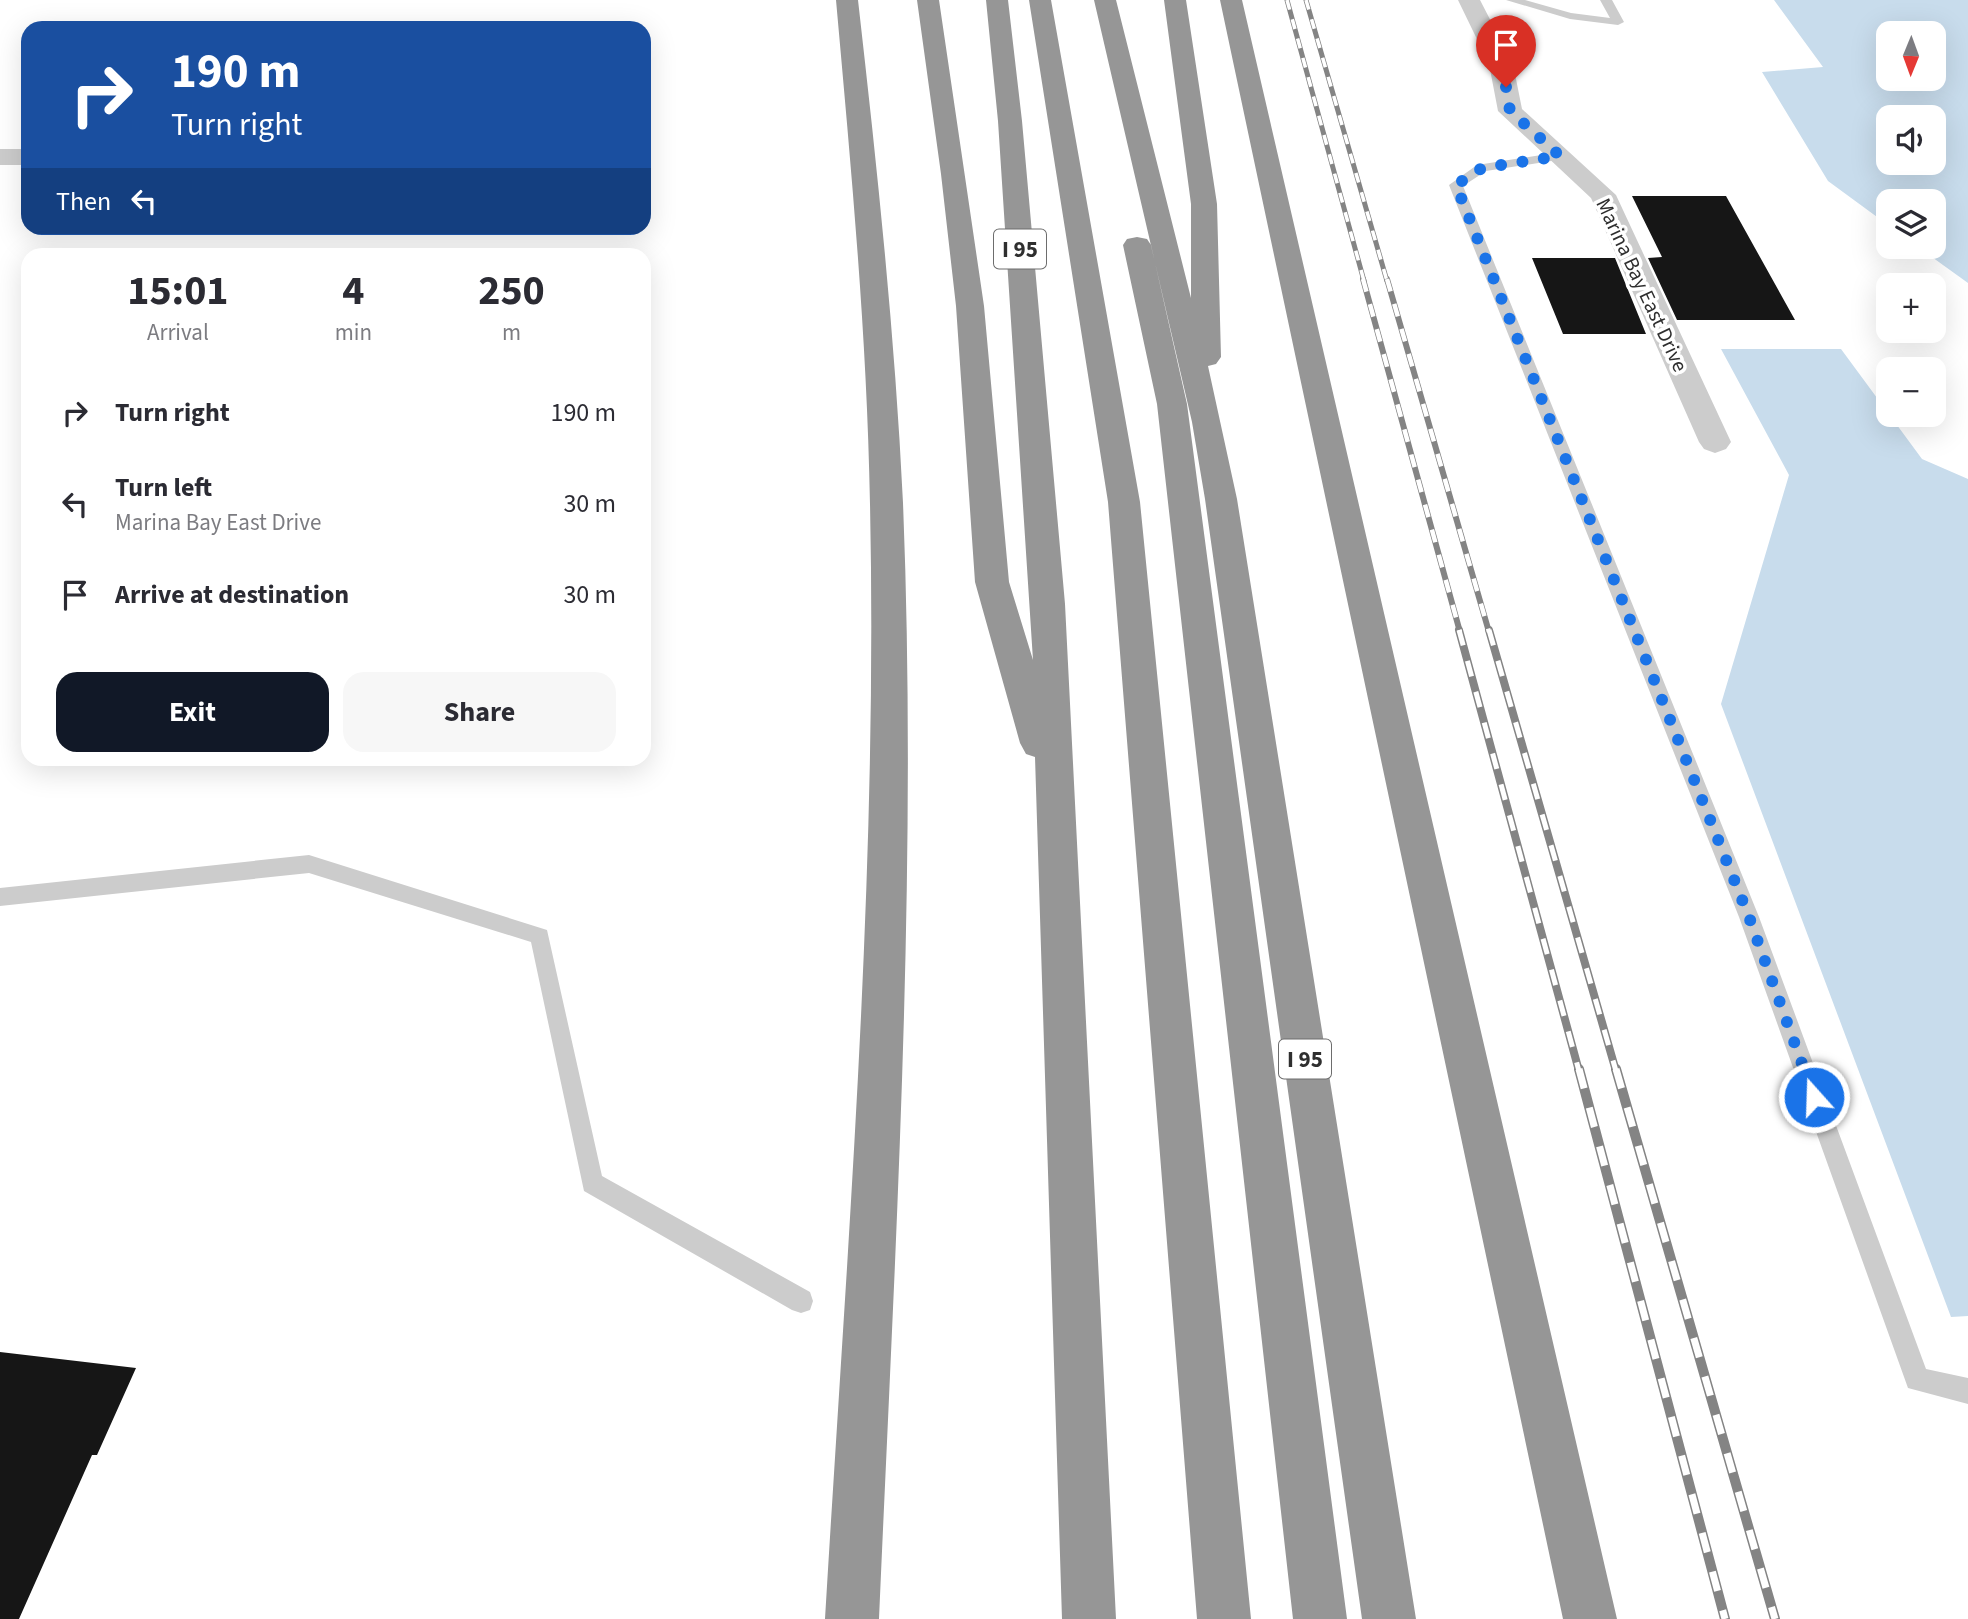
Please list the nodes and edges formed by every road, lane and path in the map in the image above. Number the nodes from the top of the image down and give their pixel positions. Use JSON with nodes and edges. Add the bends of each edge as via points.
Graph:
{"nodes":[{"id":1,"x":848,"y":0,"type":"edge"},
{"id":2,"x":928,"y":0,"type":"edge"},
{"id":3,"x":998,"y":0,"type":"edge"},
{"id":4,"x":1040,"y":0,"type":"edge"},
{"id":5,"x":1082,"y":0,"type":"edge"},
{"id":6,"x":1105,"y":0,"type":"edge"},
{"id":7,"x":1175,"y":0,"type":"edge"},
{"id":8,"x":1231,"y":0,"type":"edge"},
{"id":9,"x":1469,"y":0,"type":"edge"},
{"id":10,"x":1512,"y":0,"type":"edge"},
{"id":11,"x":1606,"y":0,"type":"edge"},
{"id":12,"x":1560,"y":156,"type":"junction"},
{"id":13,"x":21,"y":157,"type":"edge"},
{"id":14,"x":0,"y":158,"type":"edge"},
{"id":15,"x":1207,"y":422,"type":"junction"},
{"id":16,"x":1715,"y":442,"type":"dead end"},
{"id":17,"x":1202,"y":500,"type":"junction"},
{"id":18,"x":1057,"y":803,"type":"junction"},
{"id":19,"x":0,"y":897,"type":"edge"},
{"id":20,"x":801,"y":1301,"type":"dead end"},
{"id":21,"x":1968,"y":1391,"type":"edge"},
{"id":22,"x":852,"y":1619,"type":"edge"},
{"id":23,"x":1089,"y":1619,"type":"edge"},
{"id":24,"x":1224,"y":1619,"type":"edge"},
{"id":25,"x":1320,"y":1619,"type":"edge"},
{"id":26,"x":1390,"y":1619,"type":"edge"},
{"id":27,"x":1590,"y":1619,"type":"edge"}],
"edges":[{"from":1,"to":22,"type":"highway","via":[[885,461],[889,702],[881,1030]]},
{"from":2,"to":18,"type":"highway","via":[[970,306],[992,582]]},
{"from":3,"to":18,"type":"highway","number":"I 95","via":[[1048,604]]},
{"from":4,"to":24,"type":"highway","via":[[1124,502]]},
{"from":5,"to":17,"type":"highway","via":[[1172,404]]},
{"from":6,"to":15,"type":"highway","number":"I 95"},
{"from":7,"to":15,"type":"highway","via":[[1204,204]]},
{"from":8,"to":27,"type":"highway"},
{"from":9,"to":12,"type":"street","name":"Marina Bay East Drive","via":[[1501,64],[1510,111]]},
{"from":10,"to":11,"type":"lane","via":[[1570,16],[1618,22]]},
{"from":12,"to":16,"type":"street","name":"Marina Bay East Drive","via":[[1603,195]]},
{"from":12,"to":21,"type":"lane","via":[[1482,168],[1456,185],[1749,917],[1917,1379]]},
{"from":13,"to":14,"type":"street"},
{"from":15,"to":17,"type":"highway","number":"I 95"},
{"from":17,"to":25,"type":"highway"},
{"from":17,"to":26,"type":"highway","number":"I 95"},
{"from":18,"to":23,"type":"highway","number":"I 95"},
{"from":19,"to":20,"type":"lane","via":[[309,864],[540,936],[592,1183]]}]}
